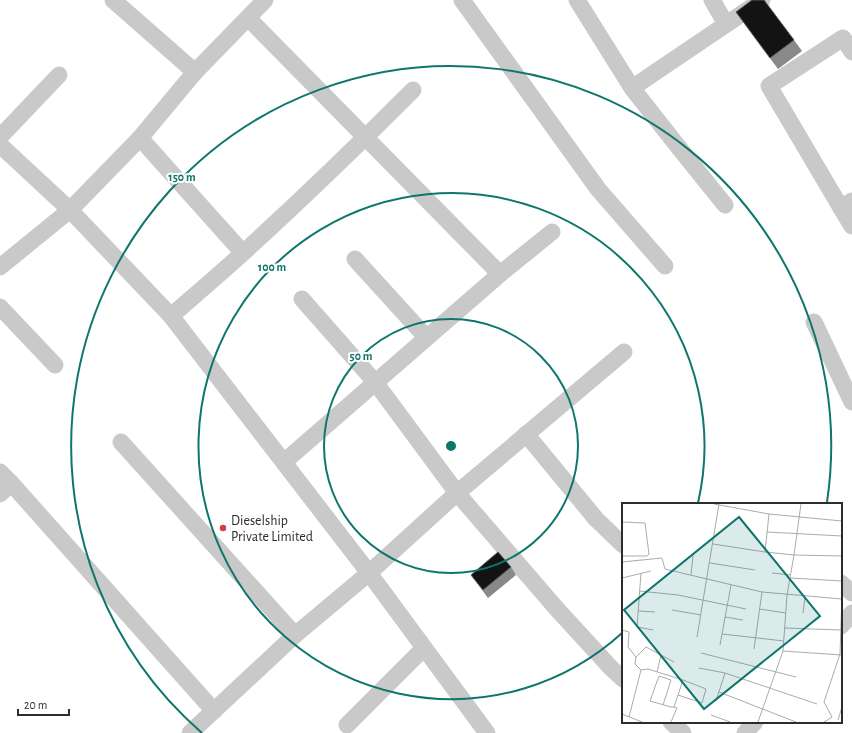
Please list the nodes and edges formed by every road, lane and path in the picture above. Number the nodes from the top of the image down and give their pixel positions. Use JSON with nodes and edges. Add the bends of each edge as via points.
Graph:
{"nodes":[{"id":1,"x":113,"y":0,"type":"edge"},
{"id":2,"x":265,"y":0,"type":"edge"},
{"id":3,"x":462,"y":0,"type":"edge"},
{"id":4,"x":576,"y":0,"type":"edge"},
{"id":5,"x":712,"y":0,"type":"edge"},
{"id":6,"x":762,"y":0,"type":"edge"},
{"id":7,"x":248,"y":18,"type":"junction"},
{"id":8,"x":726,"y":24,"type":"junction"},
{"id":9,"x":852,"y":52,"type":"edge"},
{"id":10,"x":195,"y":72,"type":"junction"},
{"id":11,"x":59,"y":75,"type":"dead end"},
{"id":12,"x":632,"y":88,"type":"junction"},
{"id":13,"x":413,"y":90,"type":"dead end"},
{"id":14,"x":0,"y":137,"type":"edge"},
{"id":15,"x":140,"y":138,"type":"junction"},
{"id":16,"x":365,"y":138,"type":"junction"},
{"id":17,"x":0,"y":145,"type":"edge"},
{"id":18,"x":725,"y":205,"type":"dead end"},
{"id":19,"x":846,"y":205,"type":"edge"},
{"id":20,"x":70,"y":210,"type":"junction"},
{"id":21,"x":852,"y":226,"type":"edge"},
{"id":22,"x":552,"y":232,"type":"dead end"},
{"id":23,"x":243,"y":253,"type":"junction"},
{"id":24,"x":355,"y":259,"type":"dead end"},
{"id":25,"x":666,"y":266,"type":"dead end"},
{"id":26,"x":0,"y":267,"type":"edge"},
{"id":27,"x":500,"y":274,"type":"junction"},
{"id":28,"x":302,"y":299,"type":"dead end"},
{"id":29,"x":0,"y":307,"type":"edge"},
{"id":30,"x":171,"y":316,"type":"junction"},
{"id":31,"x":814,"y":322,"type":"dead end"},
{"id":32,"x":426,"y":338,"type":"junction"},
{"id":33,"x":624,"y":352,"type":"dead end"},
{"id":34,"x":55,"y":366,"type":"dead end"},
{"id":35,"x":375,"y":382,"type":"junction"},
{"id":36,"x":851,"y":399,"type":"edge"},
{"id":37,"x":526,"y":434,"type":"junction"},
{"id":38,"x":121,"y":442,"type":"dead end"},
{"id":39,"x":284,"y":462,"type":"junction"},
{"id":40,"x":4,"y":483,"type":"edge"},
{"id":41,"x":457,"y":493,"type":"junction"},
{"id":42,"x":622,"y":544,"type":"edge"},
{"id":43,"x":369,"y":573,"type":"junction"},
{"id":44,"x":842,"y":584,"type":"edge"},
{"id":45,"x":852,"y":593,"type":"edge"},
{"id":46,"x":852,"y":613,"type":"edge"},
{"id":47,"x":842,"y":625,"type":"edge"},
{"id":48,"x":295,"y":635,"type":"junction"},
{"id":49,"x":424,"y":648,"type":"junction"},
{"id":50,"x":622,"y":678,"type":"edge"},
{"id":51,"x":214,"y":711,"type":"junction"},
{"id":52,"x":672,"y":723,"type":"edge"},
{"id":53,"x":754,"y":723,"type":"edge"},
{"id":54,"x":347,"y":725,"type":"dead end"},
{"id":55,"x":190,"y":733,"type":"edge"},
{"id":56,"x":487,"y":733,"type":"edge"},
{"id":57,"x":683,"y":733,"type":"edge"},
{"id":58,"x":745,"y":733,"type":"edge"}],
"edges":[{"from":1,"to":10,"type":"street"},
{"from":2,"to":7,"type":"street"},
{"from":3,"to":25,"type":"street","via":[[598,189]]},
{"from":4,"to":12,"type":"street"},
{"from":5,"to":8,"type":"street"},
{"from":6,"to":8,"type":"street"},
{"from":7,"to":10,"type":"street"},
{"from":7,"to":16,"type":"street"},
{"from":8,"to":12,"type":"street"},
{"from":9,"to":19,"type":"street","via":[[843,38],[769,86]]},
{"from":10,"to":15,"type":"street"},
{"from":11,"to":14,"type":"street"},
{"from":12,"to":18,"type":"street"},
{"from":13,"to":16,"type":"street"},
{"from":15,"to":20,"type":"street"},
{"from":15,"to":23,"type":"street"},
{"from":16,"to":23,"type":"street"},
{"from":16,"to":27,"type":"street"},
{"from":17,"to":20,"type":"street"},
{"from":19,"to":21,"type":"street"},
{"from":20,"to":26,"type":"street"},
{"from":20,"to":30,"type":"street"},
{"from":22,"to":27,"type":"street"},
{"from":23,"to":30,"type":"street"},
{"from":24,"to":32,"type":"street"},
{"from":27,"to":32,"type":"street"},
{"from":28,"to":35,"type":"street"},
{"from":29,"to":34,"type":"street"},
{"from":30,"to":39,"type":"street"},
{"from":31,"to":36,"type":"street"},
{"from":32,"to":35,"type":"street"},
{"from":33,"to":37,"type":"street"},
{"from":35,"to":39,"type":"street"},
{"from":35,"to":41,"type":"street"},
{"from":37,"to":41,"type":"street"},
{"from":37,"to":42,"type":"street","via":[[596,519]]},
{"from":38,"to":48,"type":"street"},
{"from":39,"to":43,"type":"street"},
{"from":40,"to":51,"type":"street"},
{"from":41,"to":43,"type":"street"},
{"from":41,"to":50,"type":"street","via":[[556,608]]},
{"from":43,"to":48,"type":"street"},
{"from":43,"to":49,"type":"street"},
{"from":44,"to":45,"type":"street"},
{"from":46,"to":47,"type":"street"},
{"from":48,"to":51,"type":"street"},
{"from":49,"to":54,"type":"street"},
{"from":49,"to":56,"type":"street"},
{"from":51,"to":55,"type":"street"},
{"from":52,"to":57,"type":"street"},
{"from":53,"to":58,"type":"street"}]}
